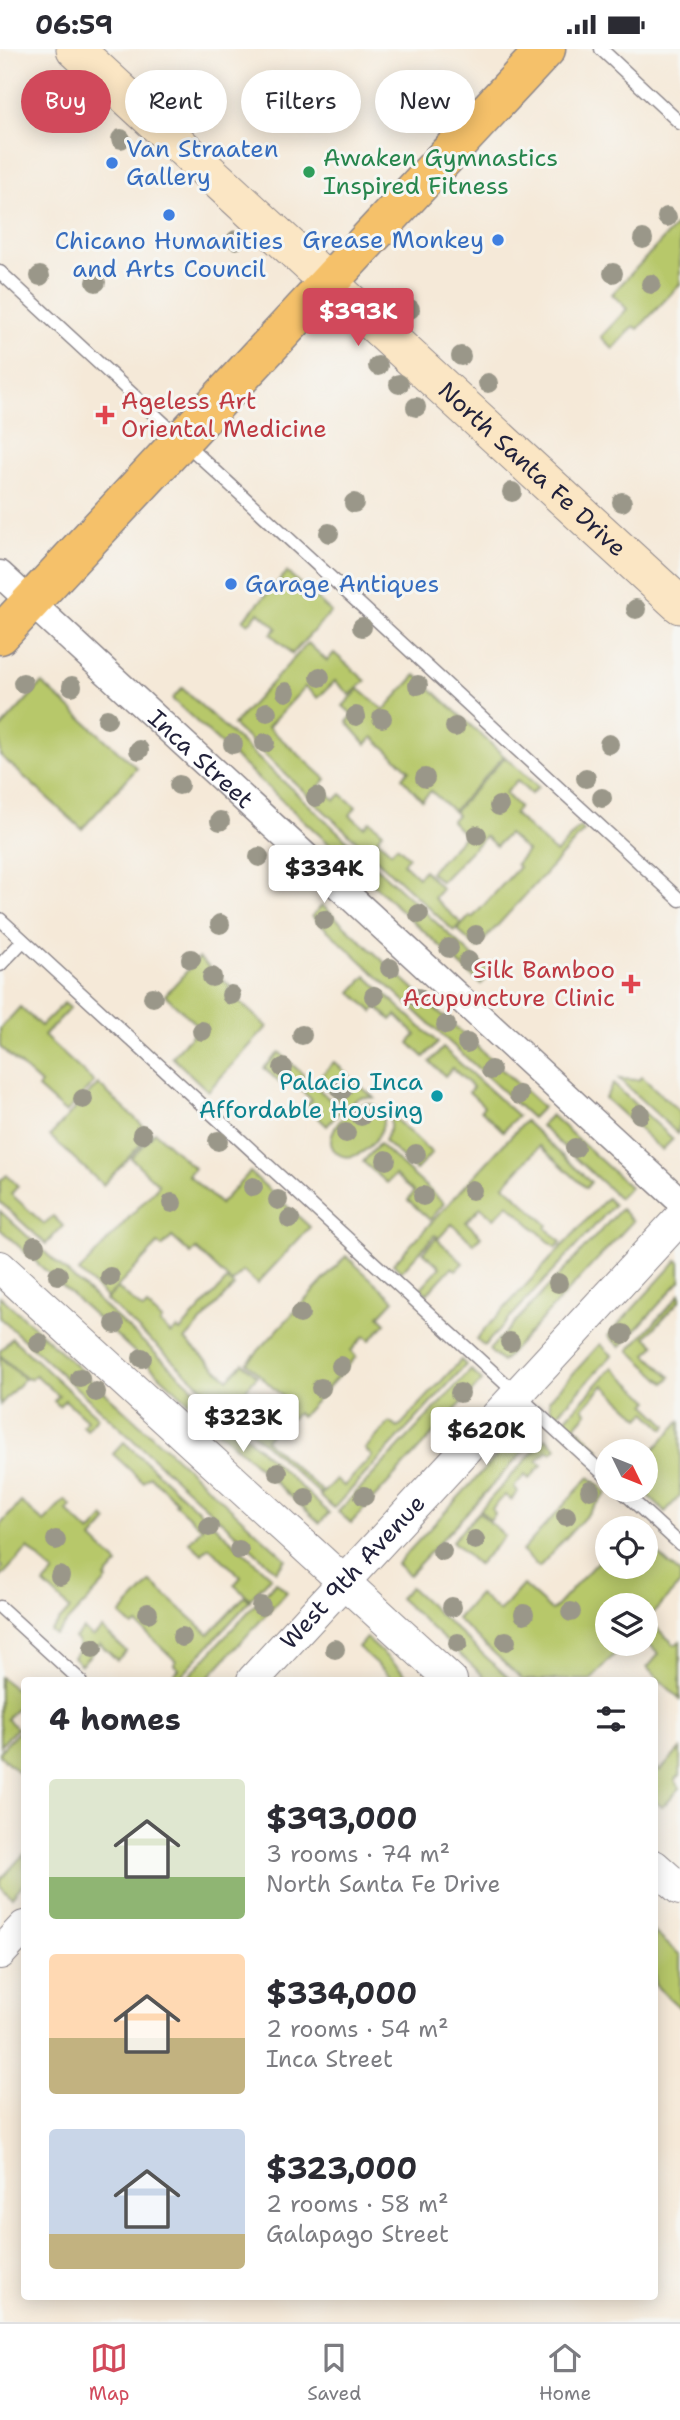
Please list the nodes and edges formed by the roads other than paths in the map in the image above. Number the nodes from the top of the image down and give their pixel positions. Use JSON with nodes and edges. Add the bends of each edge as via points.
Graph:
{"nodes":[{"id":1,"x":75,"y":49,"type":"edge"},
{"id":2,"x":546,"y":49,"type":"edge"},
{"id":3,"x":601,"y":49,"type":"edge"},
{"id":4,"x":680,"y":123,"type":"edge"},
{"id":5,"x":0,"y":272,"type":"edge"},
{"id":6,"x":329,"y":282,"type":"junction"},
{"id":7,"x":182,"y":440,"type":"junction"},
{"id":8,"x":0,"y":574,"type":"edge"},
{"id":9,"x":30,"y":602,"type":"junction"},
{"id":10,"x":680,"y":605,"type":"edge"},
{"id":11,"x":0,"y":635,"type":"edge"},
{"id":12,"x":680,"y":900,"type":"edge"},
{"id":13,"x":0,"y":919,"type":"edge"},
{"id":14,"x":23,"y":941,"type":"junction"},
{"id":15,"x":0,"y":965,"type":"edge"},
{"id":16,"x":680,"y":1201,"type":"edge"},
{"id":17,"x":680,"y":1218,"type":"edge"},
{"id":18,"x":0,"y":1267,"type":"edge"},
{"id":19,"x":517,"y":1394,"type":"junction"},
{"id":20,"x":595,"y":1466,"type":"edge"},
{"id":21,"x":634,"y":1502,"type":"edge"},
{"id":22,"x":680,"y":1544,"type":"edge"},
{"id":23,"x":344,"y":1582,"type":"junction"},
{"id":24,"x":0,"y":1607,"type":"edge"},
{"id":25,"x":77,"y":1677,"type":"edge"},
{"id":26,"x":256,"y":1677,"type":"edge"},
{"id":27,"x":448,"y":1677,"type":"edge"},
{"id":28,"x":658,"y":1870,"type":"edge"},
{"id":29,"x":680,"y":1889,"type":"edge"},
{"id":30,"x":21,"y":1930,"type":"edge"},
{"id":31,"x":1,"y":1951,"type":"edge"}],
"edges":[{"from":1,"to":6,"type":"main road","name":"North Santa Fe Drive"},
{"from":2,"to":6,"type":"main road"},
{"from":3,"to":4,"type":"lane"},
{"from":5,"to":7,"type":"lane"},
{"from":6,"to":7,"type":"main road"},
{"from":6,"to":10,"type":"main road","name":"North Santa Fe Drive"},
{"from":7,"to":9,"type":"main road"},
{"from":7,"to":12,"type":"lane"},
{"from":8,"to":9,"type":"street","name":"Inca Street"},
{"from":9,"to":11,"type":"main road"},
{"from":9,"to":16,"type":"street","name":"Inca Street"},
{"from":13,"to":14,"type":"lane"},
{"from":14,"to":15,"type":"lane"},
{"from":14,"to":19,"type":"lane"},
{"from":17,"to":19,"type":"street","name":"West 9th Avenue"},
{"from":18,"to":23,"type":"street"},
{"from":19,"to":20,"type":"lane"},
{"from":19,"to":23,"type":"street","name":"West 9th Avenue"},
{"from":21,"to":22,"type":"lane"},
{"from":23,"to":26,"type":"street","name":"West 9th Avenue"},
{"from":23,"to":27,"type":"street"},
{"from":24,"to":25,"type":"lane"},
{"from":28,"to":29,"type":"street"},
{"from":30,"to":31,"type":"street"}]}
